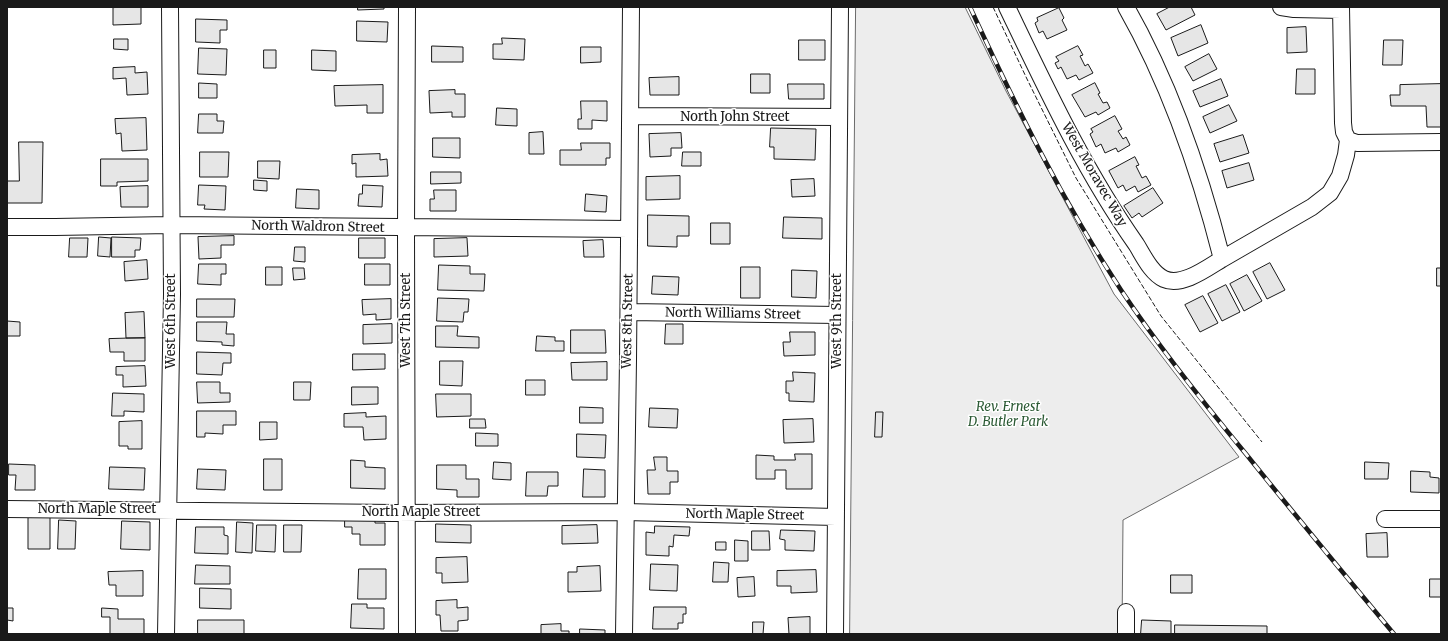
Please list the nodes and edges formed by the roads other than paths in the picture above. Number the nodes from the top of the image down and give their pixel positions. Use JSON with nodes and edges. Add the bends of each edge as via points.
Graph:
{"nodes":[{"id":1,"x":170,"y":7,"type":"edge"},
{"id":2,"x":407,"y":7,"type":"edge"},
{"id":3,"x":631,"y":7,"type":"edge"},
{"id":4,"x":840,"y":7,"type":"edge"},
{"id":5,"x":1007,"y":7,"type":"edge"},
{"id":6,"x":1126,"y":7,"type":"edge"},
{"id":7,"x":1281,"y":7,"type":"edge"},
{"id":8,"x":1341,"y":8,"type":"edge"},
{"id":9,"x":630,"y":116,"type":"junction"},
{"id":10,"x":839,"y":117,"type":"junction"},
{"id":11,"x":1348,"y":140,"type":"junction"},
{"id":12,"x":1441,"y":142,"type":"edge"},
{"id":13,"x":170,"y":225,"type":"junction"},
{"id":14,"x":7,"y":227,"type":"edge"},
{"id":15,"x":406,"y":228,"type":"junction"},
{"id":16,"x":629,"y":229,"type":"junction"},
{"id":17,"x":1222,"y":259,"type":"junction"},
{"id":18,"x":629,"y":312,"type":"junction"},
{"id":19,"x":837,"y":315,"type":"junction"},
{"id":20,"x":7,"y":509,"type":"edge"},
{"id":21,"x":168,"y":510,"type":"junction"},
{"id":22,"x":625,"y":512,"type":"junction"},
{"id":23,"x":408,"y":513,"type":"junction"},
{"id":24,"x":836,"y":517,"type":"junction"},
{"id":25,"x":1441,"y":518,"type":"edge"},
{"id":26,"x":1385,"y":519,"type":"dead end"},
{"id":27,"x":1126,"y":612,"type":"dead end"},
{"id":28,"x":166,"y":634,"type":"edge"},
{"id":29,"x":407,"y":634,"type":"edge"},
{"id":30,"x":624,"y":634,"type":"edge"},
{"id":31,"x":835,"y":634,"type":"edge"},
{"id":32,"x":1126,"y":634,"type":"edge"}],
"edges":[{"from":1,"to":13,"type":"street","name":"West 6th Street"},
{"from":2,"to":15,"type":"street","name":"West 7th Street"},
{"from":3,"to":9,"type":"street","name":"West 8th Street"},
{"from":4,"to":10,"type":"street","name":"West 9th Street"},
{"from":5,"to":17,"type":"street","name":"West Moravec Way","via":[[1060,117],[1122,225],[1155,272],[1164,279],[1184,280]]},
{"from":6,"to":17,"type":"street","via":[[1176,112],[1207,199]]},
{"from":7,"to":8,"type":"street"},
{"from":8,"to":11,"type":"street","via":[[1343,123]]},
{"from":9,"to":10,"type":"street","name":"North John Street"},
{"from":9,"to":16,"type":"street","name":"West 8th Street"},
{"from":10,"to":19,"type":"street","name":"West 9th Street"},
{"from":11,"to":12,"type":"street","via":[[1357,143]]},
{"from":11,"to":17,"type":"street","name":"West Moravec Way","via":[[1340,176],[1330,193],[1312,207]]},
{"from":13,"to":14,"type":"street","name":"North Waldron Street"},
{"from":13,"to":15,"type":"street","name":"North Waldron Street"},
{"from":13,"to":21,"type":"street","name":"West 6th Street","via":[[172,294]]},
{"from":15,"to":16,"type":"street","name":"North Waldron Street"},
{"from":15,"to":23,"type":"street","name":"West 7th Street"},
{"from":16,"to":18,"type":"street","name":"West 8th Street"},
{"from":18,"to":19,"type":"street","name":"North Williams Street"},
{"from":18,"to":22,"type":"street","name":"West 8th Street"},
{"from":19,"to":24,"type":"street","name":"West 9th Street"},
{"from":20,"to":21,"type":"street","name":"North Maple Street"},
{"from":21,"to":23,"type":"street","name":"North Maple Street"},
{"from":21,"to":28,"type":"street","name":"West 6th Street"},
{"from":22,"to":23,"type":"street","name":"North Maple Street"},
{"from":22,"to":24,"type":"street","name":"North Maple Street"},
{"from":22,"to":30,"type":"street","name":"West 8th Street"},
{"from":23,"to":29,"type":"street","name":"West 7th Street"},
{"from":24,"to":31,"type":"street","name":"West 9th Street"},
{"from":25,"to":26,"type":"street"},
{"from":27,"to":32,"type":"street"}]}
